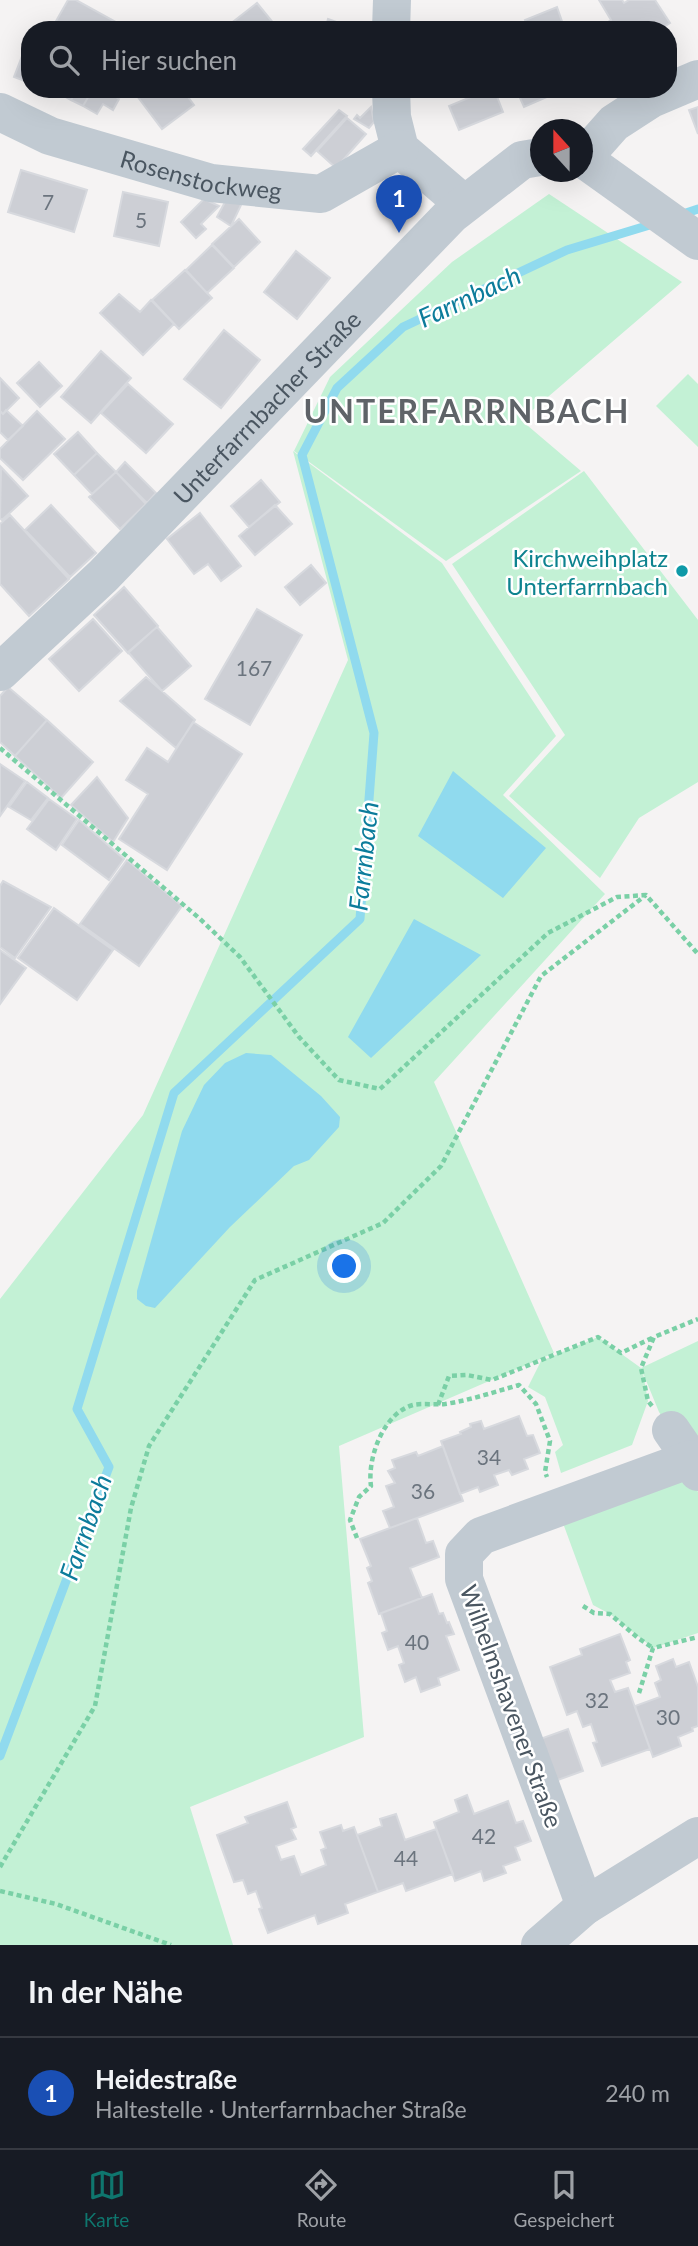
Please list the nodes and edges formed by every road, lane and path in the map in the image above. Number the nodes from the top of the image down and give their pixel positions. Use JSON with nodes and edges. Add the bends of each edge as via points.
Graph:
{"nodes":[{"id":1,"x":392,"y":0,"type":"edge"},
{"id":2,"x":391,"y":21,"type":"edge"},
{"id":3,"x":698,"y":79,"type":"edge"},
{"id":4,"x":677,"y":88,"type":"edge"},
{"id":5,"x":391,"y":98,"type":"edge"},
{"id":6,"x":653,"y":98,"type":"edge"},
{"id":7,"x":0,"y":112,"type":"edge"},
{"id":8,"x":593,"y":147,"type":"edge"},
{"id":9,"x":400,"y":149,"type":"junction"},
{"id":10,"x":530,"y":159,"type":"edge"},
{"id":11,"x":593,"y":165,"type":"edge"},
{"id":12,"x":464,"y":204,"type":"junction"},
{"id":13,"x":698,"y":241,"type":"edge"},
{"id":14,"x":0,"y":672,"type":"edge"},
{"id":15,"x":0,"y":748,"type":"edge"},
{"id":16,"x":646,"y":895,"type":"junction"},
{"id":17,"x":698,"y":954,"type":"edge"},
{"id":18,"x":698,"y":1319,"type":"edge"},
{"id":19,"x":654,"y":1337,"type":"junction"},
{"id":20,"x":438,"y":1405,"type":"junction"},
{"id":21,"x":687,"y":1454,"type":"edge"},
{"id":22,"x":558,"y":1507,"type":"junction"},
{"id":23,"x":357,"y":1538,"type":"dead end"},
{"id":24,"x":583,"y":1606,"type":"dead end"},
{"id":25,"x":698,"y":1637,"type":"edge"},
{"id":26,"x":653,"y":1648,"type":"junction"},
{"id":27,"x":639,"y":1693,"type":"dead end"},
{"id":28,"x":698,"y":1836,"type":"edge"},
{"id":29,"x":0,"y":1867,"type":"edge"},
{"id":30,"x":0,"y":1891,"type":"edge"},
{"id":31,"x":585,"y":1906,"type":"junction"},
{"id":32,"x":171,"y":1945,"type":"edge"},
{"id":33,"x":540,"y":1945,"type":"edge"}],
"edges":[{"from":1,"to":2,"type":"street"},
{"from":3,"to":4,"type":"street"},
{"from":5,"to":9,"type":"street"},
{"from":6,"to":8,"type":"street","via":[[614,123]]},
{"from":7,"to":9,"type":"street","name":"Rosenstockweg","via":[[50,136],[211,183],[321,194]]},
{"from":9,"to":12,"type":"street"},
{"from":10,"to":12,"type":"street","name":"Unterfarrnbacher Straße"},
{"from":11,"to":13,"type":"street"},
{"from":12,"to":14,"type":"street","name":"Unterfarrnbacher Straße","via":[[103,576]]},
{"from":15,"to":16,"type":"path","via":[[240,957],[299,1037],[339,1080],[380,1089],[548,933],[617,897]]},
{"from":16,"to":17,"type":"path"},
{"from":16,"to":29,"type":"path","via":[[541,976],[441,1166],[383,1223],[255,1280],[149,1446],[131,1508],[95,1706]]},
{"from":18,"to":19,"type":"path"},
{"from":19,"to":20,"type":"path","via":[[621,1353],[598,1337],[492,1380],[449,1376]]},
{"from":19,"to":21,"type":"path","via":[[641,1368],[648,1401]]},
{"from":20,"to":22,"type":"path","via":[[519,1385],[536,1404],[550,1441],[545,1472]]},
{"from":20,"to":23,"type":"path","via":[[412,1405],[394,1416],[379,1438],[369,1474],[371,1486],[359,1497],[350,1520]]},
{"from":21,"to":22,"type":"street","name":"Wilhelmshavener Straße"},
{"from":22,"to":31,"type":"street","name":"Wilhelmshavener Straße","via":[[481,1536],[464,1554],[464,1579]]},
{"from":24,"to":26,"type":"path","via":[[594,1613],[610,1614]]},
{"from":25,"to":26,"type":"path"},
{"from":26,"to":27,"type":"path"},
{"from":28,"to":31,"type":"street"},
{"from":30,"to":32,"type":"path","via":[[56,1904]]},
{"from":31,"to":33,"type":"street"}]}
